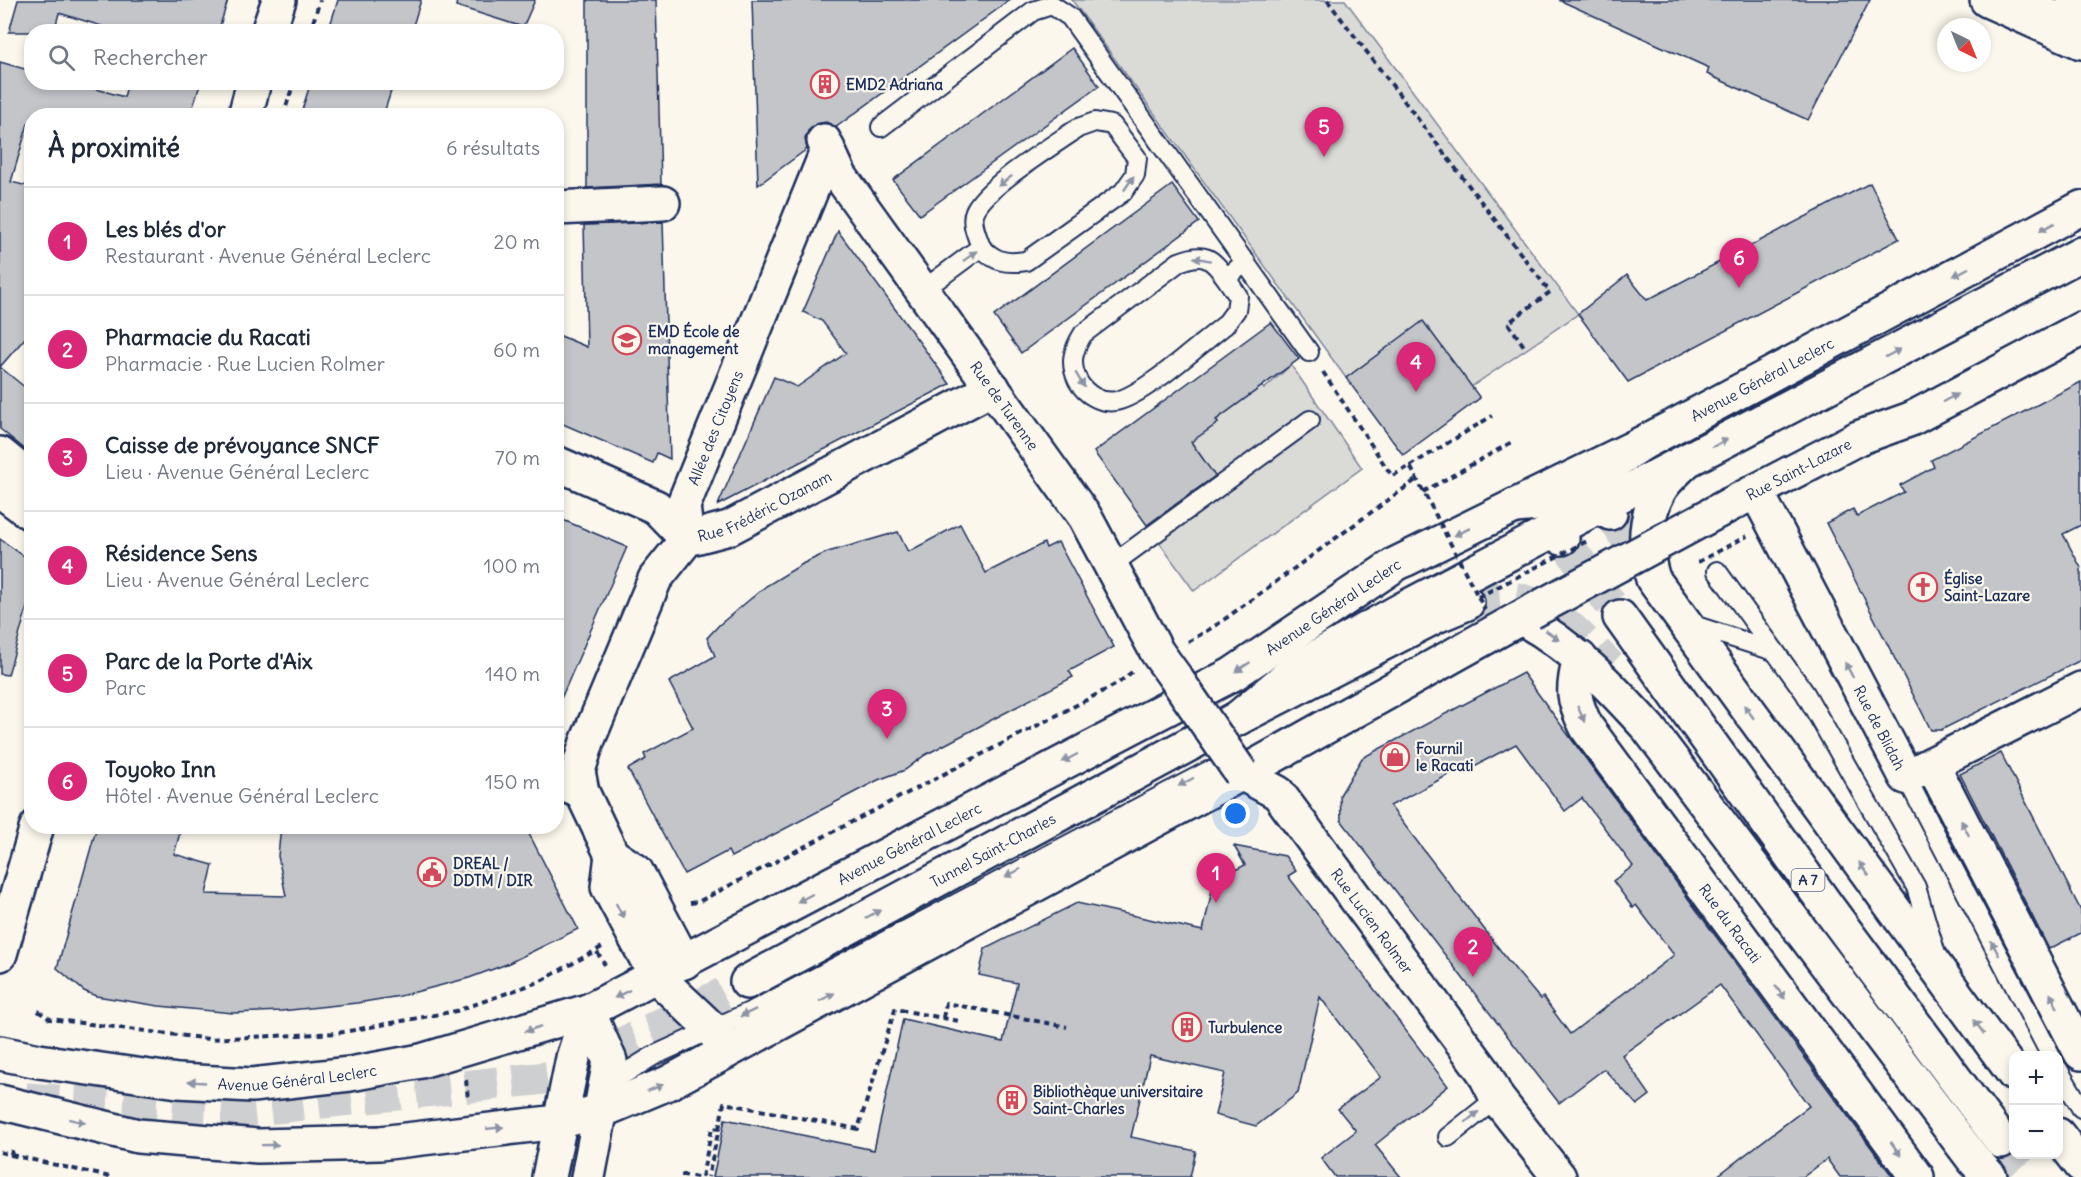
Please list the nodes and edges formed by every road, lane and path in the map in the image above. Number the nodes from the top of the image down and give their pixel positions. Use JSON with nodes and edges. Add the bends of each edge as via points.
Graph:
{"nodes":[{"id":1,"x":279,"y":0,"type":"edge"},
{"id":2,"x":320,"y":0,"type":"edge"},
{"id":3,"x":1327,"y":0,"type":"edge"},
{"id":4,"x":1987,"y":0,"type":"edge"},
{"id":5,"x":2033,"y":0,"type":"edge"},
{"id":6,"x":2074,"y":0,"type":"edge"},
{"id":7,"x":2081,"y":3,"type":"edge"},
{"id":8,"x":2081,"y":22,"type":"edge"},
{"id":9,"x":271,"y":24,"type":"edge"},
{"id":10,"x":312,"y":24,"type":"edge"},
{"id":11,"x":2081,"y":42,"type":"edge"},
{"id":12,"x":252,"y":90,"type":"edge"},
{"id":13,"x":291,"y":90,"type":"edge"},
{"id":14,"x":247,"y":108,"type":"edge"},
{"id":15,"x":286,"y":108,"type":"edge"},
{"id":16,"x":1150,"y":125,"type":"junction"},
{"id":17,"x":882,"y":128,"type":"dead end"},
{"id":18,"x":1125,"y":142,"type":"junction"},
{"id":19,"x":826,"y":145,"type":"joint"},
{"id":20,"x":663,"y":203,"type":"dead end"},
{"id":21,"x":564,"y":208,"type":"edge"},
{"id":22,"x":2081,"y":208,"type":"edge"},
{"id":23,"x":981,"y":247,"type":"junction"},
{"id":24,"x":2081,"y":254,"type":"edge"},
{"id":25,"x":1246,"y":262,"type":"junction"},
{"id":26,"x":1226,"y":278,"type":"junction"},
{"id":27,"x":922,"y":290,"type":"junction"},
{"id":28,"x":2081,"y":328,"type":"edge"},
{"id":29,"x":1526,"y":349,"type":"dead end"},
{"id":30,"x":1309,"y":352,"type":"joint"},
{"id":31,"x":993,"y":388,"type":"junction"},
{"id":32,"x":1492,"y":417,"type":"dead end"},
{"id":33,"x":1310,"y":420,"type":"dead end"},
{"id":34,"x":1512,"y":442,"type":"dead end"},
{"id":35,"x":1641,"y":444,"type":"junction"},
{"id":36,"x":0,"y":454,"type":"edge"},
{"id":37,"x":1684,"y":463,"type":"junction"},
{"id":38,"x":1410,"y":466,"type":"junction"},
{"id":39,"x":564,"y":467,"type":"edge"},
{"id":40,"x":24,"y":474,"type":"edge"},
{"id":41,"x":1417,"y":479,"type":"junction"},
{"id":42,"x":0,"y":490,"type":"edge"},
{"id":43,"x":1424,"y":492,"type":"junction"},
{"id":44,"x":1743,"y":497,"type":"junction"},
{"id":45,"x":1514,"y":506,"type":"junction"},
{"id":46,"x":24,"y":508,"type":"edge"},
{"id":47,"x":1580,"y":517,"type":"junction"},
{"id":48,"x":687,"y":539,"type":"junction"},
{"id":49,"x":1110,"y":566,"type":"junction"},
{"id":50,"x":1716,"y":571,"type":"dead end"},
{"id":51,"x":1476,"y":607,"type":"joint"},
{"id":52,"x":1526,"y":615,"type":"junction"},
{"id":53,"x":1620,"y":617,"type":"tunnel mouth"},
{"id":54,"x":1682,"y":622,"type":"junction"},
{"id":55,"x":1774,"y":651,"type":"junction"},
{"id":56,"x":1580,"y":658,"type":"junction"},
{"id":57,"x":1177,"y":663,"type":"junction"},
{"id":58,"x":1139,"y":667,"type":"dead end"},
{"id":59,"x":2081,"y":689,"type":"edge"},
{"id":60,"x":1238,"y":718,"type":"junction"},
{"id":61,"x":1658,"y":720,"type":"dead end"},
{"id":62,"x":1919,"y":771,"type":"junction"},
{"id":63,"x":1241,"y":773,"type":"junction"},
{"id":64,"x":569,"y":787,"type":"edge"},
{"id":65,"x":35,"y":834,"type":"edge"},
{"id":66,"x":685,"y":904,"type":"dead end"},
{"id":67,"x":606,"y":943,"type":"dead end"},
{"id":68,"x":597,"y":952,"type":"junction"},
{"id":69,"x":0,"y":954,"type":"edge"},
{"id":70,"x":605,"y":965,"type":"dead end"},
{"id":71,"x":670,"y":969,"type":"junction"},
{"id":72,"x":1942,"y":975,"type":"junction"},
{"id":73,"x":747,"y":982,"type":"tunnel mouth"},
{"id":74,"x":38,"y":1011,"type":"dead end"},
{"id":75,"x":588,"y":1011,"type":"junction"},
{"id":76,"x":943,"y":1018,"type":"junction"},
{"id":77,"x":959,"y":1021,"type":"dead end"},
{"id":78,"x":1067,"y":1027,"type":"dead end"},
{"id":79,"x":720,"y":1040,"type":"junction"},
{"id":80,"x":2049,"y":1051,"type":"edge"},
{"id":81,"x":0,"y":1053,"type":"edge"},
{"id":82,"x":2081,"y":1053,"type":"edge"},
{"id":83,"x":2009,"y":1068,"type":"edge"},
{"id":84,"x":465,"y":1079,"type":"dead end"},
{"id":85,"x":2063,"y":1079,"type":"edge"},
{"id":86,"x":603,"y":1098,"type":"junction"},
{"id":87,"x":1497,"y":1098,"type":"junction"},
{"id":88,"x":469,"y":1103,"type":"dead end"},
{"id":89,"x":10,"y":1104,"type":"edge"},
{"id":90,"x":2081,"y":1108,"type":"edge"},
{"id":91,"x":558,"y":1122,"type":"junction"},
{"id":92,"x":719,"y":1129,"type":"junction"},
{"id":93,"x":1448,"y":1137,"type":"dead end"},
{"id":94,"x":2063,"y":1142,"type":"edge"},
{"id":95,"x":13,"y":1146,"type":"dead end"},
{"id":96,"x":0,"y":1152,"type":"edge"},
{"id":97,"x":11,"y":1155,"type":"junction"},
{"id":98,"x":1989,"y":1157,"type":"edge"},
{"id":99,"x":2081,"y":1165,"type":"edge"},
{"id":100,"x":111,"y":1177,"type":"edge"},
{"id":101,"x":549,"y":1177,"type":"edge"},
{"id":102,"x":588,"y":1177,"type":"edge"},
{"id":103,"x":683,"y":1177,"type":"edge"},
{"id":104,"x":700,"y":1177,"type":"edge"},
{"id":105,"x":708,"y":1177,"type":"edge"},
{"id":106,"x":1559,"y":1177,"type":"edge"},
{"id":107,"x":1917,"y":1177,"type":"edge"}],
"edges":[{"from":1,"to":9,"type":"main road"},
{"from":2,"to":10,"type":"path"},
{"from":3,"to":29,"type":"path","via":[[1550,292],[1508,323]]},
{"from":4,"to":11,"type":"main road"},
{"from":5,"to":8,"type":"lane"},
{"from":6,"to":7,"type":"main road"},
{"from":12,"to":14,"type":"main road"},
{"from":13,"to":15,"type":"path"},
{"from":16,"to":17,"type":"lane","via":[[1070,17],[1052,5],[1033,12]]},
{"from":16,"to":18,"type":"lane"},
{"from":16,"to":25,"type":"lane"},
{"from":18,"to":23,"type":"lane","one_way":true,"via":[[1112,124],[1095,122],[1078,128],[986,195],[974,212],[974,228]]},
{"from":23,"to":18,"type":"lane","one_way":true,"via":[[993,260],[1009,264],[1026,261],[1123,192],[1135,175],[1137,158]]},
{"from":19,"to":27,"type":"main road","name":"Rue de Turenne","via":[[840,176]]},
{"from":19,"to":48,"type":"main road","name":"Allée des Citoyens","via":[[683,506]]},
{"from":20,"to":21,"type":"main road"},
{"from":22,"to":35,"type":"main road","name":"Avenue Général Leclerc","one_way":true},
{"from":27,"to":23,"type":"lane","one_way":true},
{"from":37,"to":24,"type":"main road","one_way":true},
{"from":25,"to":26,"type":"lane"},
{"from":25,"to":30,"type":"lane"},
{"from":26,"to":26,"type":"lane","one_way":true,"via":[[1213,261],[1196,256],[1179,262],[1083,334],[1074,348],[1072,366],[1079,382],[1093,398],[1114,402],[1133,395],[1225,325],[1236,310],[1238,296]]},
{"from":27,"to":31,"type":"main road","name":"Rue de Turenne"},
{"from":44,"to":28,"type":"main road","name":"Rue Saint-Lazare","one_way":true,"via":[[1858,438],[1911,419]]},
{"from":30,"to":38,"type":"path","via":[[1392,476]]},
{"from":31,"to":48,"type":"main road","name":"Rue Frédéric Ozanam","via":[[729,528]]},
{"from":31,"to":49,"type":"main road","name":"Rue de Turenne","via":[[1085,517]]},
{"from":32,"to":38,"type":"path"},
{"from":33,"to":49,"type":"lane"},
{"from":34,"to":43,"type":"path"},
{"from":35,"to":45,"type":"main road","name":"Avenue Général Leclerc"},
{"from":35,"to":47,"type":"main road","via":[[1590,480]]},
{"from":36,"to":40,"type":"main road"},
{"from":37,"to":47,"type":"main road"},
{"from":37,"to":54,"type":"main road","via":[[1659,490],[1650,516],[1646,556],[1653,579]]},
{"from":38,"to":41,"type":"path"},
{"from":39,"to":48,"type":"main road","via":[[656,507]]},
{"from":41,"to":43,"type":"path"},
{"from":41,"to":57,"type":"path","via":[[1218,624]]},
{"from":42,"to":46,"type":"main road"},
{"from":43,"to":51,"type":"path","bridge":true},
{"from":44,"to":52,"type":"main road","name":"Rue Saint-Lazare","bridge":true},
{"from":62,"to":44,"type":"main road","name":"Rue de Blidah","one_way":true},
{"from":45,"to":47,"type":"main road"},
{"from":45,"to":71,"type":"main road","name":"Avenue Général Leclerc","one_way":true,"via":[[1396,564],[1233,674]]},
{"from":47,"to":60,"type":"main road","via":[[1299,667]]},
{"from":48,"to":64,"type":"main road","name":"Rue Frédéric Ozanam","via":[[655,579]]},
{"from":49,"to":57,"type":"main road","name":"Rue de Turenne","via":[[1157,652]]},
{"from":50,"to":55,"type":"lane"},
{"from":51,"to":60,"type":"main road","via":[[1436,616]]},
{"from":52,"to":56,"type":"main road","one_way":true},
{"from":52,"to":63,"type":"main road"},
{"from":53,"to":98,"type":"main road","number":"A 7","via":[[1836,919]]},
{"from":54,"to":55,"type":"lane"},
{"from":72,"to":54,"type":"main road","one_way":true},
{"from":55,"to":72,"type":"lane","via":[[1805,693],[1916,887]]},
{"from":56,"to":98,"type":"main road","via":[[1649,729]]},
{"from":56,"to":107,"type":"main road","name":"Rue du Racati","one_way":true,"via":[[1573,688],[1587,728]]},
{"from":57,"to":63,"type":"main road","name":"Rue Lucien Rolmer","bridge":true},
{"from":58,"to":66,"type":"path","via":[[1107,689],[698,902]]},
{"from":59,"to":62,"type":"main road"},
{"from":73,"to":60,"type":"main road","name":"Tunnel Saint-Charles","one_way":true},
{"from":61,"to":98,"type":"main road"},
{"from":80,"to":62,"type":"lane","one_way":true},
{"from":82,"to":62,"type":"main road","name":"Rue de Blidah","one_way":true},
{"from":63,"to":79,"type":"main road"},
{"from":63,"to":87,"type":"main road","name":"Rue Lucien Rolmer","via":[[1278,794],[1484,1072]]},
{"from":64,"to":71,"type":"main road","via":[[612,855],[608,887]]},
{"from":65,"to":69,"type":"main road"},
{"from":67,"to":68,"type":"path"},
{"from":68,"to":70,"type":"path"},
{"from":68,"to":74,"type":"path","via":[[541,981],[456,1011],[338,1033],[209,1039],[50,1019]]},
{"from":71,"to":75,"type":"main road","name":"Avenue Général Leclerc","one_way":true},
{"from":71,"to":79,"type":"main road"},
{"from":83,"to":72,"type":"main road","one_way":true},
{"from":75,"to":81,"type":"main road","name":"Avenue Général Leclerc","one_way":true,"via":[[421,1061],[252,1085],[178,1081]]},
{"from":75,"to":86,"type":"main road","via":[[610,1061]]},
{"from":75,"to":91,"type":"main road"},
{"from":76,"to":77,"type":"path"},
{"from":76,"to":78,"type":"path","via":[[946,1003]]},
{"from":76,"to":92,"type":"path","via":[[895,1009],[858,1129],[724,1103]]},
{"from":79,"to":86,"type":"main road","via":[[668,1083]]},
{"from":84,"to":88,"type":"path"},
{"from":85,"to":90,"type":"lane"},
{"from":86,"to":91,"type":"main road"},
{"from":86,"to":102,"type":"main road"},
{"from":93,"to":87,"type":"lane","one_way":true},
{"from":87,"to":106,"type":"main road","name":"Rue Lucien Rolmer"},
{"from":89,"to":91,"type":"main road","one_way":true,"via":[[138,1136],[258,1146],[380,1143]]},
{"from":91,"to":101,"type":"main road"},
{"from":92,"to":104,"type":"path","via":[[712,1128]]},
{"from":92,"to":105,"type":"path"},
{"from":94,"to":99,"type":"main road"},
{"from":95,"to":97,"type":"path"},
{"from":96,"to":97,"type":"path"},
{"from":97,"to":100,"type":"path"},
{"from":103,"to":104,"type":"path"}]}
